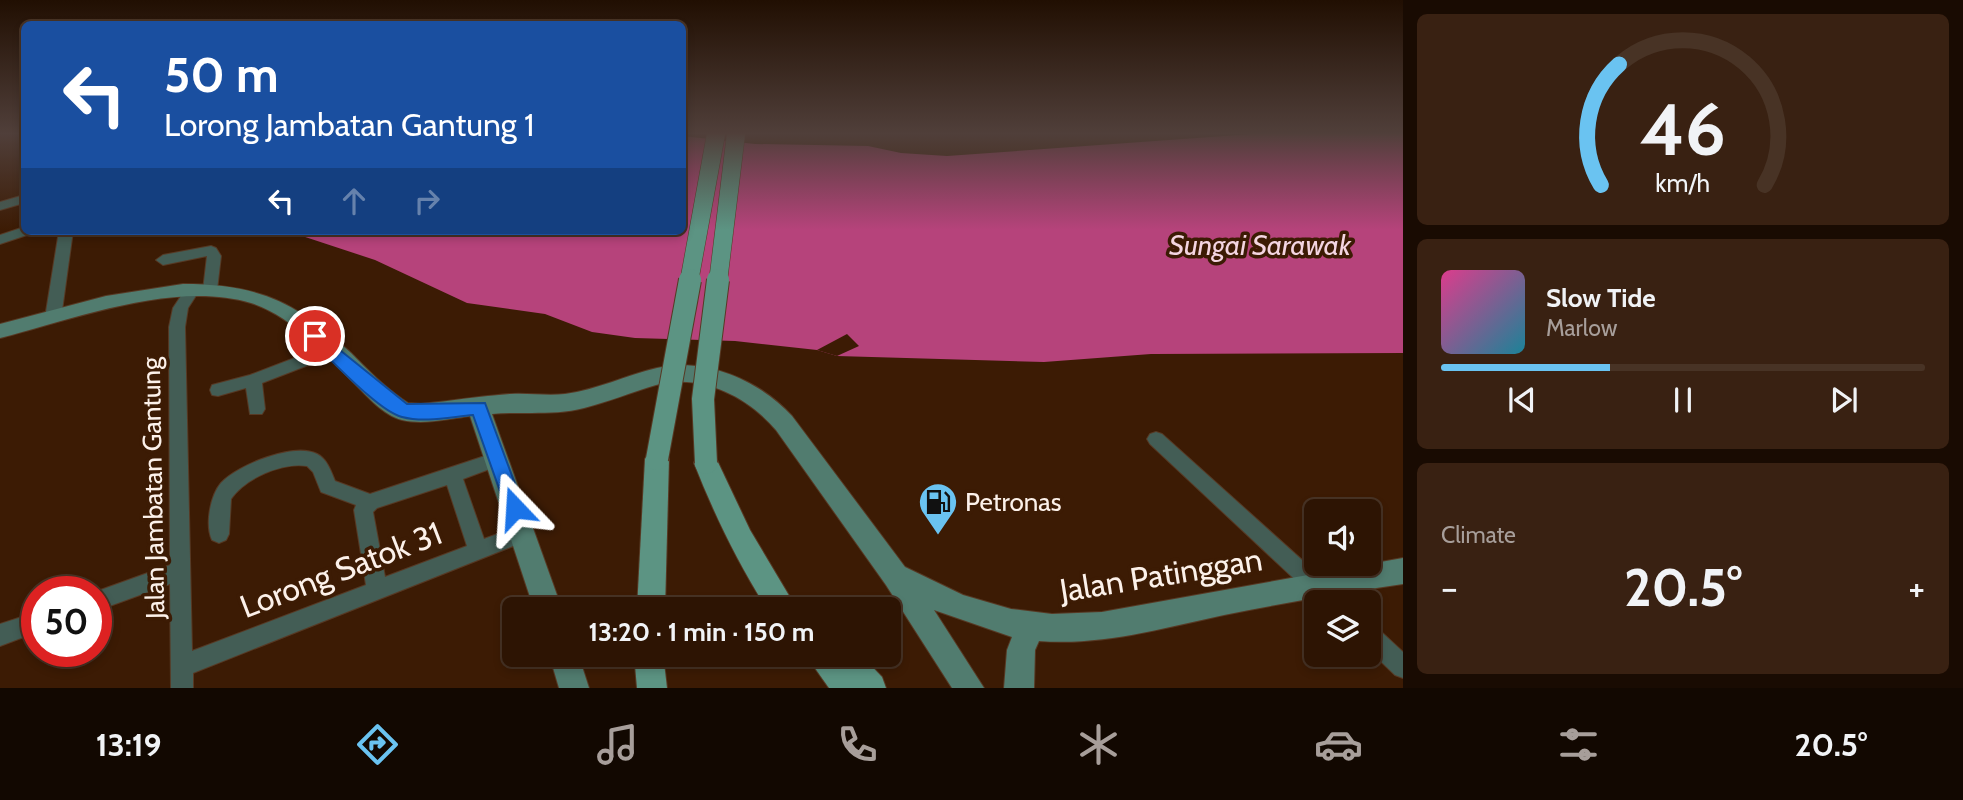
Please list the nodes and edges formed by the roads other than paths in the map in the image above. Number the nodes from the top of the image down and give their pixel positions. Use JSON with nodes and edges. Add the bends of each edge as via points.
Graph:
{"nodes":[{"id":1,"x":710,"y":166,"type":"edge"},
{"id":2,"x":732,"y":166,"type":"edge"},
{"id":3,"x":21,"y":200,"type":"edge"},
{"id":4,"x":0,"y":206,"type":"edge"},
{"id":5,"x":21,"y":232,"type":"edge"},
{"id":6,"x":65,"y":235,"type":"edge"},
{"id":7,"x":0,"y":240,"type":"edge"},
{"id":8,"x":163,"y":260,"type":"dead end"},
{"id":9,"x":201,"y":291,"type":"junction"},
{"id":10,"x":53,"y":318,"type":"junction"},
{"id":11,"x":0,"y":331,"type":"edge"},
{"id":12,"x":331,"y":350,"type":"junction"},
{"id":13,"x":254,"y":380,"type":"junction"},
{"id":14,"x":218,"y":390,"type":"dead end"},
{"id":15,"x":479,"y":408,"type":"junction"},
{"id":16,"x":256,"y":409,"type":"dead end"},
{"id":17,"x":1156,"y":439,"type":"dead end"},
{"id":18,"x":497,"y":459,"type":"junction"},
{"id":19,"x":453,"y":477,"type":"junction"},
{"id":20,"x":370,"y":502,"type":"junction"},
{"id":21,"x":524,"y":533,"type":"junction"},
{"id":22,"x":219,"y":534,"type":"dead end"},
{"id":23,"x":478,"y":551,"type":"junction"},
{"id":24,"x":1403,"y":571,"type":"edge"},
{"id":25,"x":181,"y":572,"type":"junction"},
{"id":26,"x":896,"y":576,"type":"junction"},
{"id":27,"x":377,"y":590,"type":"junction"},
{"id":28,"x":1321,"y":590,"type":"edge"},
{"id":29,"x":1335,"y":590,"type":"edge"},
{"id":30,"x":112,"y":596,"type":"edge"},
{"id":31,"x":1304,"y":596,"type":"edge"},
{"id":32,"x":544,"y":597,"type":"edge"},
{"id":33,"x":651,"y":597,"type":"edge"},
{"id":34,"x":775,"y":597,"type":"edge"},
{"id":35,"x":1031,"y":627,"type":"junction"},
{"id":36,"x":21,"y":628,"type":"edge"},
{"id":37,"x":0,"y":635,"type":"edge"},
{"id":38,"x":1381,"y":646,"type":"edge"},
{"id":39,"x":182,"y":666,"type":"junction"},
{"id":40,"x":567,"y":667,"type":"edge"},
{"id":41,"x":650,"y":667,"type":"edge"},
{"id":42,"x":830,"y":667,"type":"edge"},
{"id":43,"x":851,"y":667,"type":"edge"},
{"id":44,"x":1403,"y":667,"type":"edge"},
{"id":45,"x":183,"y":688,"type":"edge"},
{"id":46,"x":574,"y":688,"type":"edge"},
{"id":47,"x":652,"y":688,"type":"edge"},
{"id":48,"x":848,"y":688,"type":"edge"},
{"id":49,"x":871,"y":688,"type":"edge"},
{"id":50,"x":969,"y":688,"type":"edge"},
{"id":51,"x":1020,"y":688,"type":"edge"}],
"edges":[{"from":1,"to":33,"type":"main road","bridge":true,"via":[[657,460]]},
{"from":2,"to":34,"type":"main road","bridge":true,"via":[[703,398],[706,463],[728,517]]},
{"from":3,"to":4,"type":"street"},
{"from":5,"to":7,"type":"street"},
{"from":6,"to":10,"type":"street"},
{"from":8,"to":9,"type":"street","name":"Jalan Jambatan Gantung","via":[[211,251],[214,256]]},
{"from":9,"to":10,"type":"main road","via":[[131,299]]},
{"from":9,"to":12,"type":"main road","via":[[237,293],[276,306]]},
{"from":9,"to":25,"type":"street","name":"Jalan Jambatan Gantung","via":[[181,308],[177,327]]},
{"from":10,"to":11,"type":"main road"},
{"from":12,"to":13,"type":"street"},
{"from":12,"to":15,"type":"main road","via":[[403,411]]},
{"from":13,"to":14,"type":"street"},
{"from":13,"to":16,"type":"street"},
{"from":15,"to":18,"type":"main road"},
{"from":15,"to":26,"type":"main road","via":[[583,400],[659,376],[690,374],[733,385],[765,403],[784,423]]},
{"from":17,"to":28,"type":"street"},
{"from":18,"to":19,"type":"street"},
{"from":18,"to":21,"type":"main road"},
{"from":19,"to":20,"type":"street"},
{"from":19,"to":23,"type":"street"},
{"from":20,"to":22,"type":"street","via":[[328,486],[310,458],[292,458],[232,483],[222,496]]},
{"from":20,"to":27,"type":"street","via":[[363,510]]},
{"from":21,"to":23,"type":"street","name":"Lorong Satok 31"},
{"from":21,"to":32,"type":"main road"},
{"from":23,"to":27,"type":"street","name":"Lorong Satok 31"},
{"from":24,"to":29,"type":"main road","name":"Jalan Patinggan"},
{"from":25,"to":30,"type":"street"},
{"from":25,"to":39,"type":"street","name":"Jalan Jambatan Gantung"},
{"from":26,"to":35,"type":"main road","name":"Jalan Patinggan","via":[[930,596]]},
{"from":26,"to":50,"type":"main road"},
{"from":27,"to":39,"type":"street","name":"Lorong Satok 31"},
{"from":31,"to":35,"type":"main road","name":"Jalan Patinggan","via":[[1059,629]]},
{"from":35,"to":51,"type":"main road","via":[[1021,650]]},
{"from":36,"to":37,"type":"street"},
{"from":38,"to":44,"type":"street"},
{"from":39,"to":45,"type":"street","name":"Jalan Jambatan Gantung"},
{"from":40,"to":46,"type":"main road"},
{"from":41,"to":47,"type":"main road"},
{"from":42,"to":48,"type":"main road"},
{"from":43,"to":49,"type":"main road"}]}
